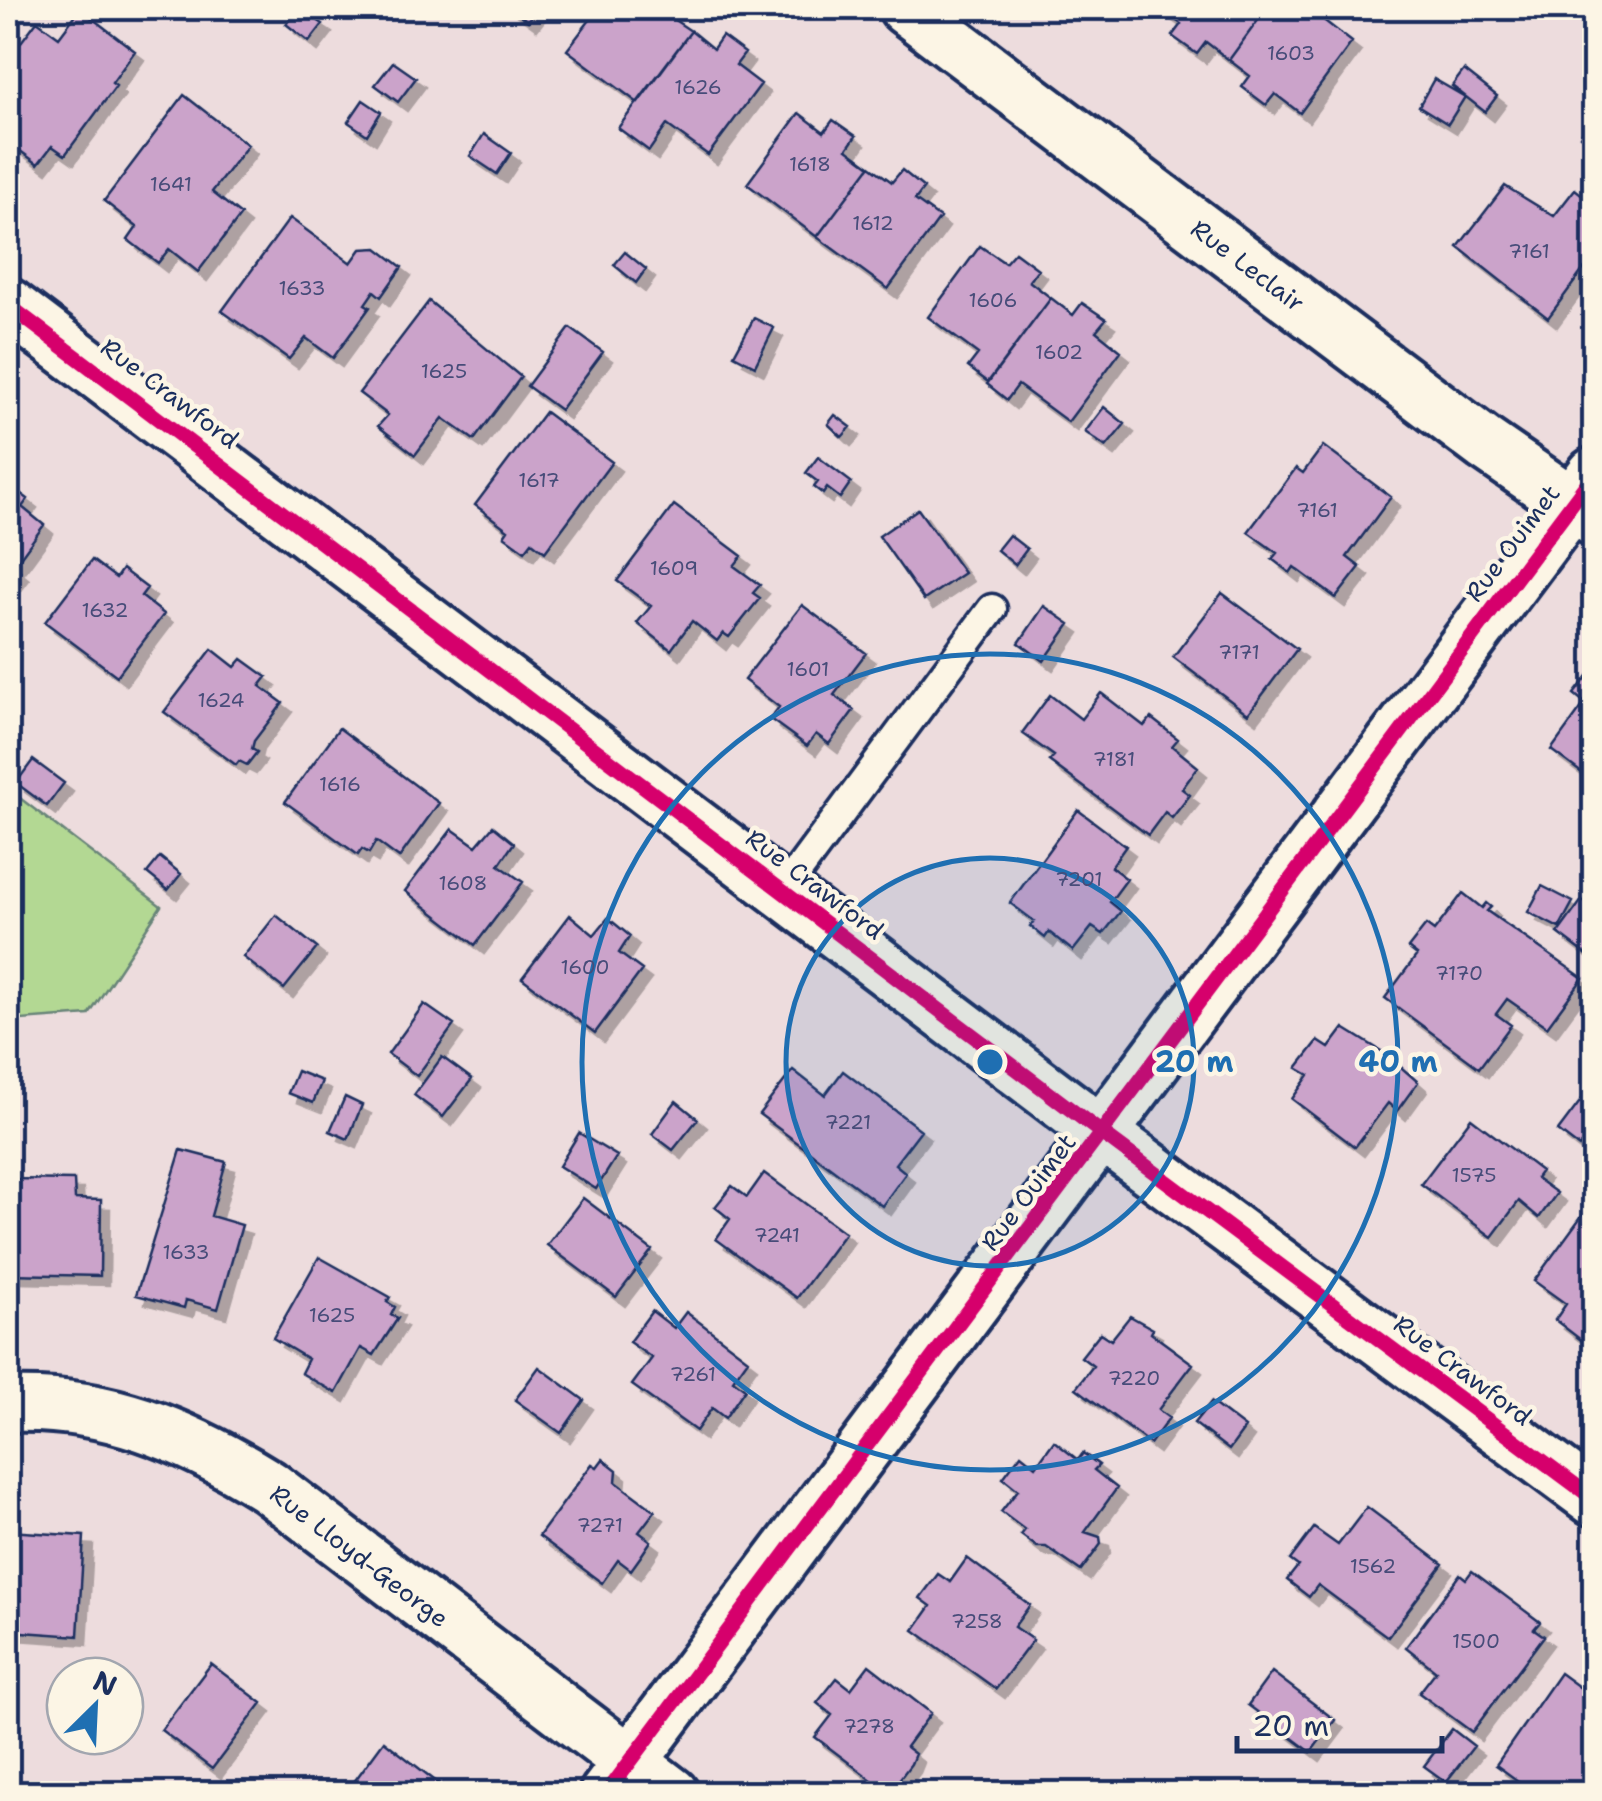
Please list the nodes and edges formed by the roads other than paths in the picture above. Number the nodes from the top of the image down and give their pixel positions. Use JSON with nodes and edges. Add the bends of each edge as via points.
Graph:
{"nodes":[{"id":1,"x":906,"y":8,"type":"edge"},
{"id":2,"x":8,"y":305,"type":"edge"},
{"id":3,"x":1587,"y":499,"type":"edge"},
{"id":4,"x":992,"y":609,"type":"dead end"},
{"id":5,"x":784,"y":891,"type":"junction"},
{"id":6,"x":1103,"y":1134,"type":"junction"},
{"id":7,"x":8,"y":1405,"type":"edge"},
{"id":8,"x":1594,"y":1499,"type":"edge"},
{"id":9,"x":617,"y":1777,"type":"edge"},
{"id":10,"x":672,"y":1794,"type":"edge"}],
"edges":[{"from":1,"to":3,"type":"street","name":"Rue Leclair","via":[[1485,444]]},
{"from":2,"to":5,"type":"street","name":"Rue Crawford"},
{"from":3,"to":6,"type":"street","name":"Rue Ouimet"},
{"from":4,"to":5,"type":"lane"},
{"from":5,"to":6,"type":"street","name":"Rue Crawford"},
{"from":6,"to":8,"type":"street","name":"Rue Crawford"},
{"from":6,"to":9,"type":"street","name":"Rue Ouimet"},
{"from":7,"to":9,"type":"street","name":"Rue Lloyd-George","via":[[102,1411],[183,1437],[226,1460],[268,1486]]},
{"from":9,"to":10,"type":"street","name":"Rue Lloyd-George"}]}
